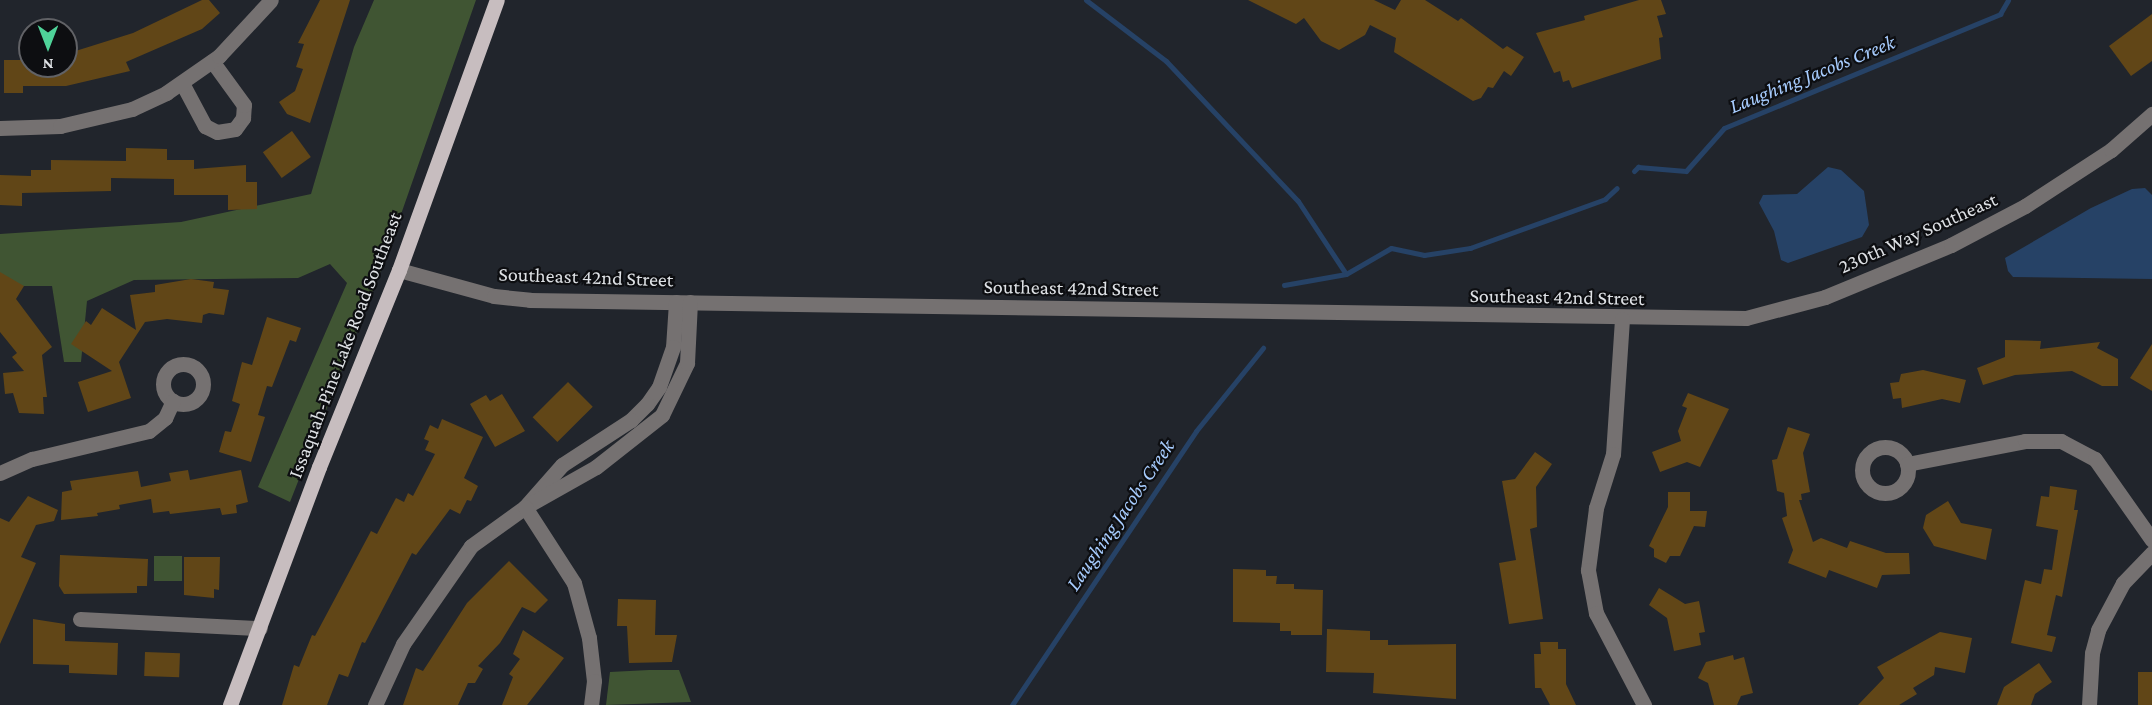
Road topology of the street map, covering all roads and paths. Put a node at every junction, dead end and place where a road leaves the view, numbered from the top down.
1 (271, 0) edge
2 (497, 0) edge
3 (212, 61) junction
4 (182, 83) junction
5 (2150, 119) edge
6 (0, 128) edge
7 (399, 270) junction
8 (683, 302) junction
9 (1746, 318) joint
10 (1622, 319) junction
11 (173, 401) dead end
12 (1907, 464) dead end
13 (2, 467) edge
14 (525, 507) junction
15 (2152, 540) edge
16 (2152, 554) edge
17 (80, 619) dead end
18 (260, 628) junction
19 (230, 705) edge
20 (375, 705) edge
21 (591, 705) edge
22 (1644, 705) edge
23 (2089, 705) edge

1 - 3 street
2 - 7 main road, Issaquah-Pine Lake Road Southeast
3 - 4 street
3 - 4 street
4 - 6 street
5 - 9 street, 230th Way Southeast
7 - 8 street, Southeast 42nd Street
7 - 18 main road, Issaquah-Pine Lake Road Southeast
8 - 10 street, Southeast 42nd Street
8 - 14 street
9 - 10 street, Southeast 42nd Street
10 - 22 street
11 - 13 street
12 - 15 street
14 - 20 street
14 - 21 street
16 - 23 street
17 - 18 street
18 - 19 main road, Issaquah-Pine Lake Road Southeast

